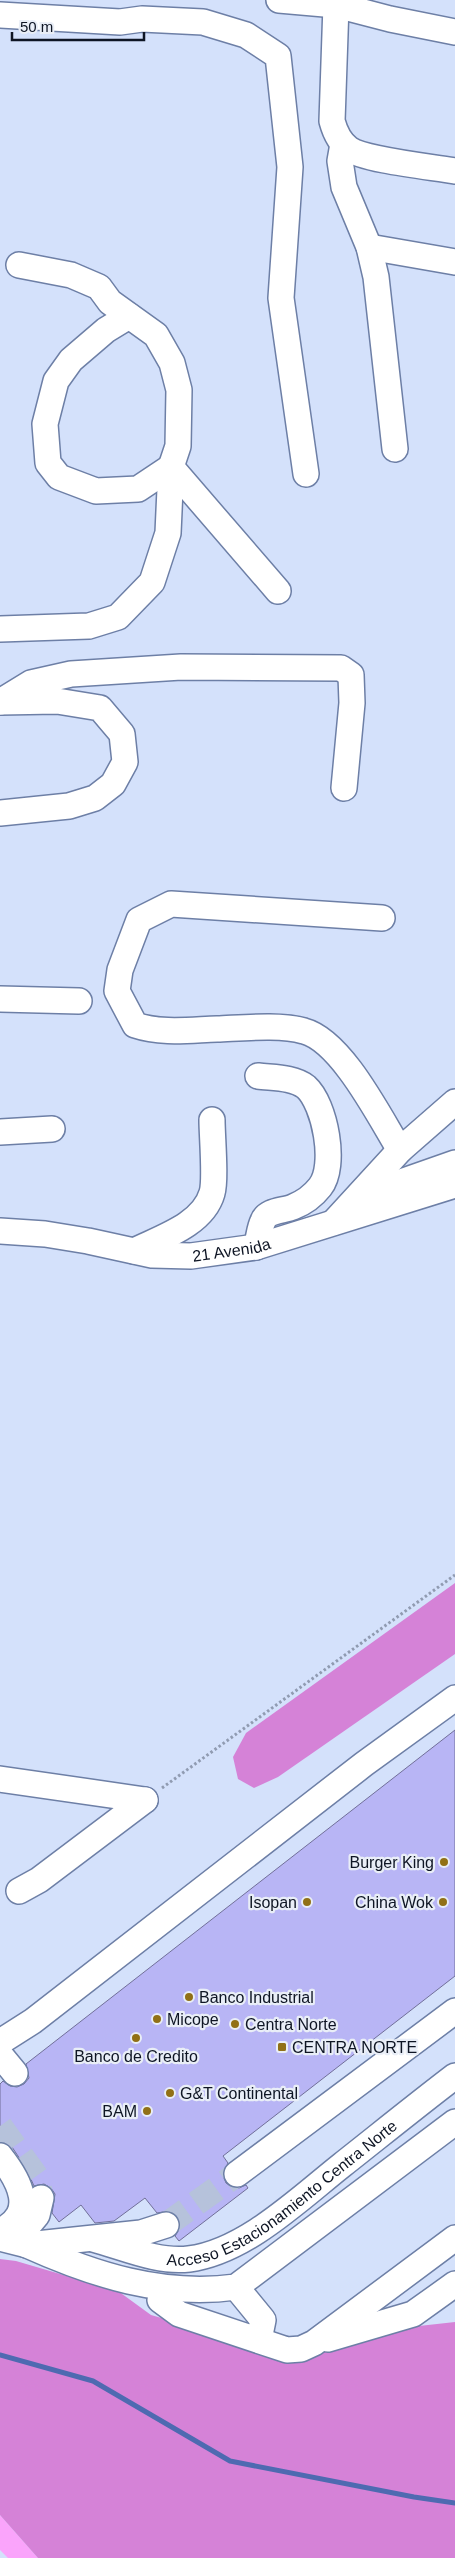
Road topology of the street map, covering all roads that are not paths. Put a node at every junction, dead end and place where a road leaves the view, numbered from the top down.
1 (278, 0) edge
2 (338, 2) edge
3 (0, 16) edge
4 (455, 32) edge
5 (343, 144) junction
6 (455, 171) edge
7 (368, 247) junction
8 (455, 262) edge
9 (19, 265) dead end
10 (129, 316) junction
11 (395, 449) dead end
12 (171, 467) junction
13 (306, 474) dead end
14 (278, 590) dead end
15 (0, 629) edge
16 (0, 702) edge
17 (344, 788) dead end
18 (0, 813) edge
19 (382, 918) dead end
20 (0, 1000) edge
21 (79, 1001) dead end
22 (258, 1076) dead end
23 (455, 1102) edge
24 (212, 1120) dead end
25 (52, 1129) dead end
26 (0, 1132) edge
27 (400, 1150) junction
28 (455, 1163) edge
29 (455, 1185) edge
30 (358, 1197) junction
31 (332, 1224) junction
32 (0, 1231) edge
33 (256, 1247) junction
34 (134, 1251) junction
35 (455, 1698) edge
36 (0, 1779) edge
37 (19, 1891) dead end
38 (455, 2011) edge
39 (33, 2022) junction
40 (0, 2024) edge
41 (0, 2042) edge
42 (455, 2076) edge
43 (455, 2122) edge
44 (0, 2156) edge
45 (237, 2174) tunnel mouth
46 (41, 2198) tunnel mouth
47 (166, 2225) tunnel mouth
48 (455, 2238) edge
49 (10, 2239) edge
50 (93, 2239) junction
51 (455, 2284) edge
52 (240, 2292) junction
53 (160, 2300) dead end
54 (220, 2328) junction
55 (259, 2340) junction
56 (314, 2343) junction

1 - 2 street
2 - 4 street
2 - 5 street
3 - 13 street
5 - 6 street
5 - 7 street
7 - 8 street
7 - 11 street
9 - 10 street
10 - 12 street
10 - 12 street
12 - 14 street
12 - 15 street
16 - 17 street
16 - 18 street
19 - 27 street
20 - 21 street
22 - 33 street
23 - 27 street
24 - 34 street
25 - 26 street
27 - 30 street
28 - 30 street
29 - 31 street, 21 Avenida
30 - 31 street
31 - 33 street, 21 Avenida
32 - 34 street, 21 Avenida
33 - 34 street, 21 Avenida
35 - 39 street
36 - 37 street
38 - 45 street
39 - 40 street
39 - 41 street
42 - 50 street, Acceso Estacionamiento Centra Norte
43 - 52 street
44 - 49 street
46 - 49 street
47 - 50 street
48 - 56 street
49 - 50 street
49 - 52 street
51 - 56 street
52 - 54 street
52 - 55 street
53 - 54 street
54 - 55 street
55 - 56 street

